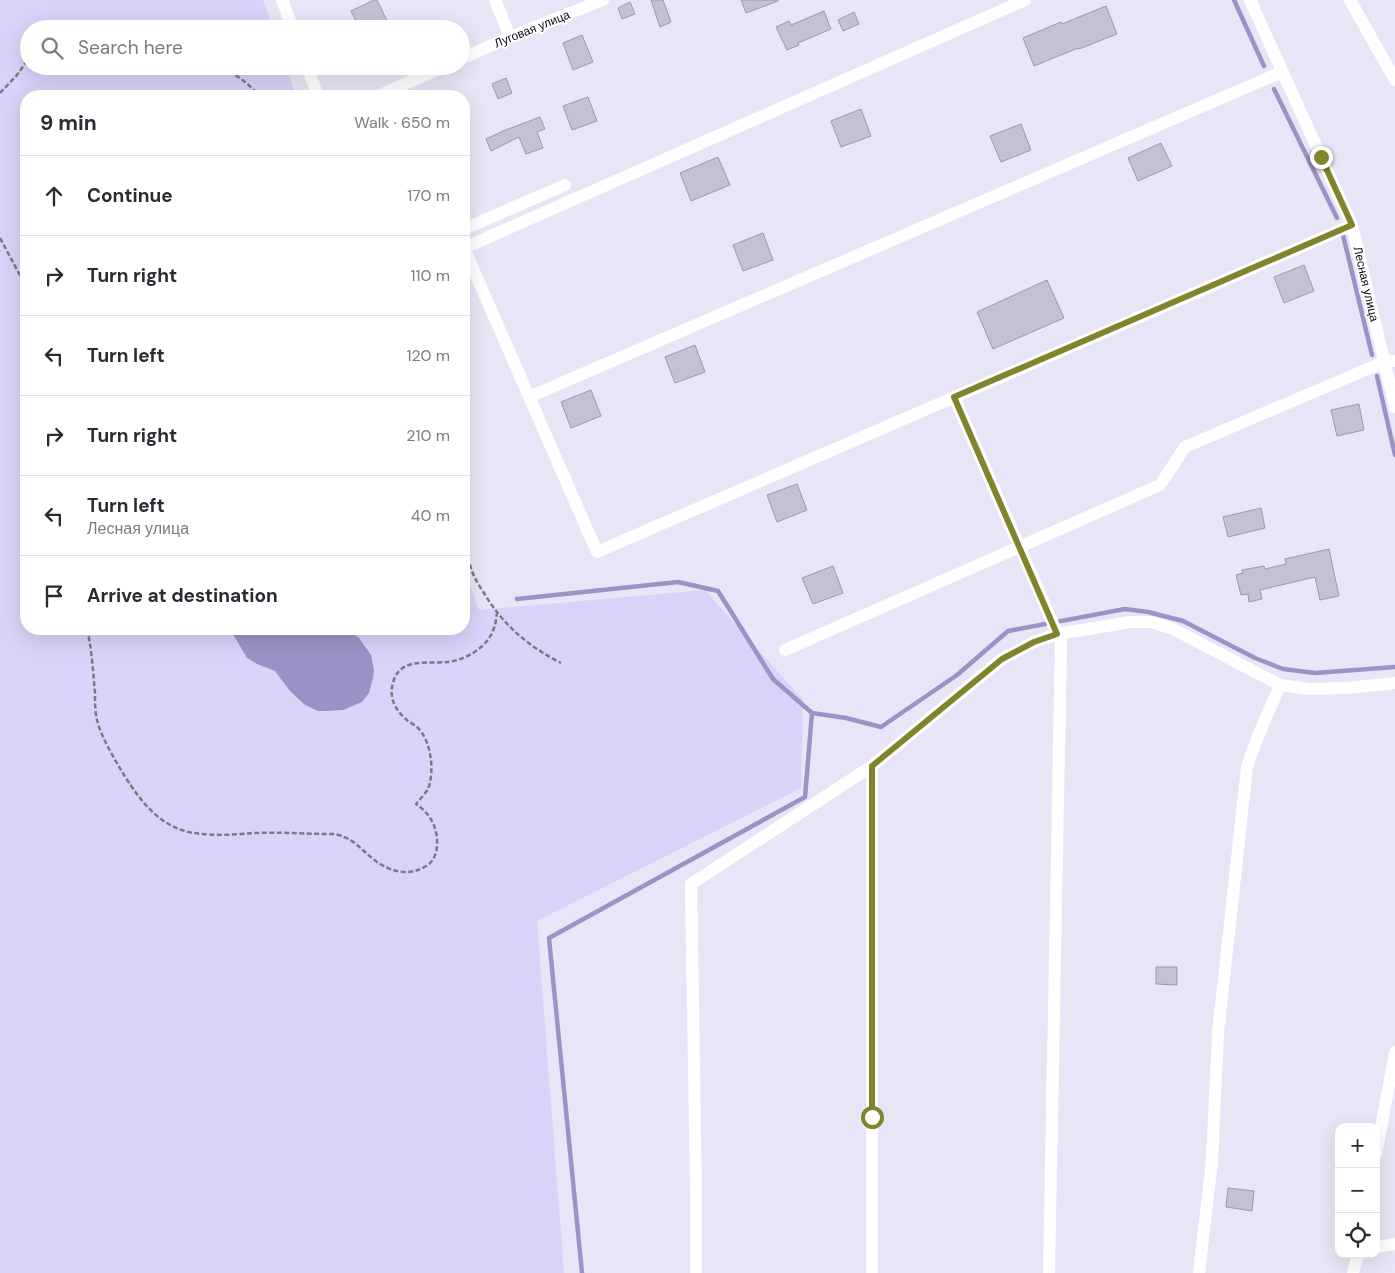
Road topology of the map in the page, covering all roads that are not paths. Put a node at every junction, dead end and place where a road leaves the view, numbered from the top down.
1 (282, 0) edge
2 (495, 0) edge
3 (603, 0) edge
4 (1025, 0) edge
5 (1250, 0) edge
6 (1350, 0) edge
7 (290, 20) edge
8 (510, 37) junction
9 (470, 55) edge
10 (1282, 72) junction
11 (310, 75) edge
12 (425, 75) edge
13 (1395, 80) edge
14 (316, 90) edge
15 (391, 90) edge
16 (565, 185) dead end
17 (1352, 225) junction
18 (470, 226) edge
19 (470, 245) edge
20 (470, 262) edge
21 (1390, 361) edge
22 (529, 397) junction
23 (954, 397) junction
24 (1395, 407) edge
25 (1020, 548) junction
26 (1057, 634) junction
27 (785, 650) dead end
28 (1395, 682) edge
29 (1280, 685) junction
30 (872, 766) junction
31 (1395, 1052) edge
32 (1391, 1093) edge
33 (1380, 1138) edge
34 (1395, 1244) edge
35 (1380, 1246) edge
36 (1357, 1258) edge
37 (696, 1273) edge
38 (872, 1273) edge
39 (1049, 1273) edge
40 (1199, 1273) edge
41 (1353, 1273) edge

1 - 7 street
2 - 8 street
3 - 8 street, Луговая улица
4 - 19 street
5 - 10 street, Лесная улица
6 - 13 street
8 - 9 street, Луговая улица
10 - 17 street, Лесная улица
10 - 22 street
11 - 14 street
12 - 15 street
16 - 18 street
17 - 21 street, Лесная улица
17 - 23 street
20 - 22 street
21 - 24 street, Лесная улица
21 - 25 street
22 - 23 street
23 - 25 street
25 - 26 street
25 - 27 street
26 - 29 street
26 - 30 street
26 - 39 street
28 - 29 street
29 - 40 street
30 - 37 street
30 - 38 street
31 - 32 street
32 - 33 street
34 - 35 street
36 - 41 street

